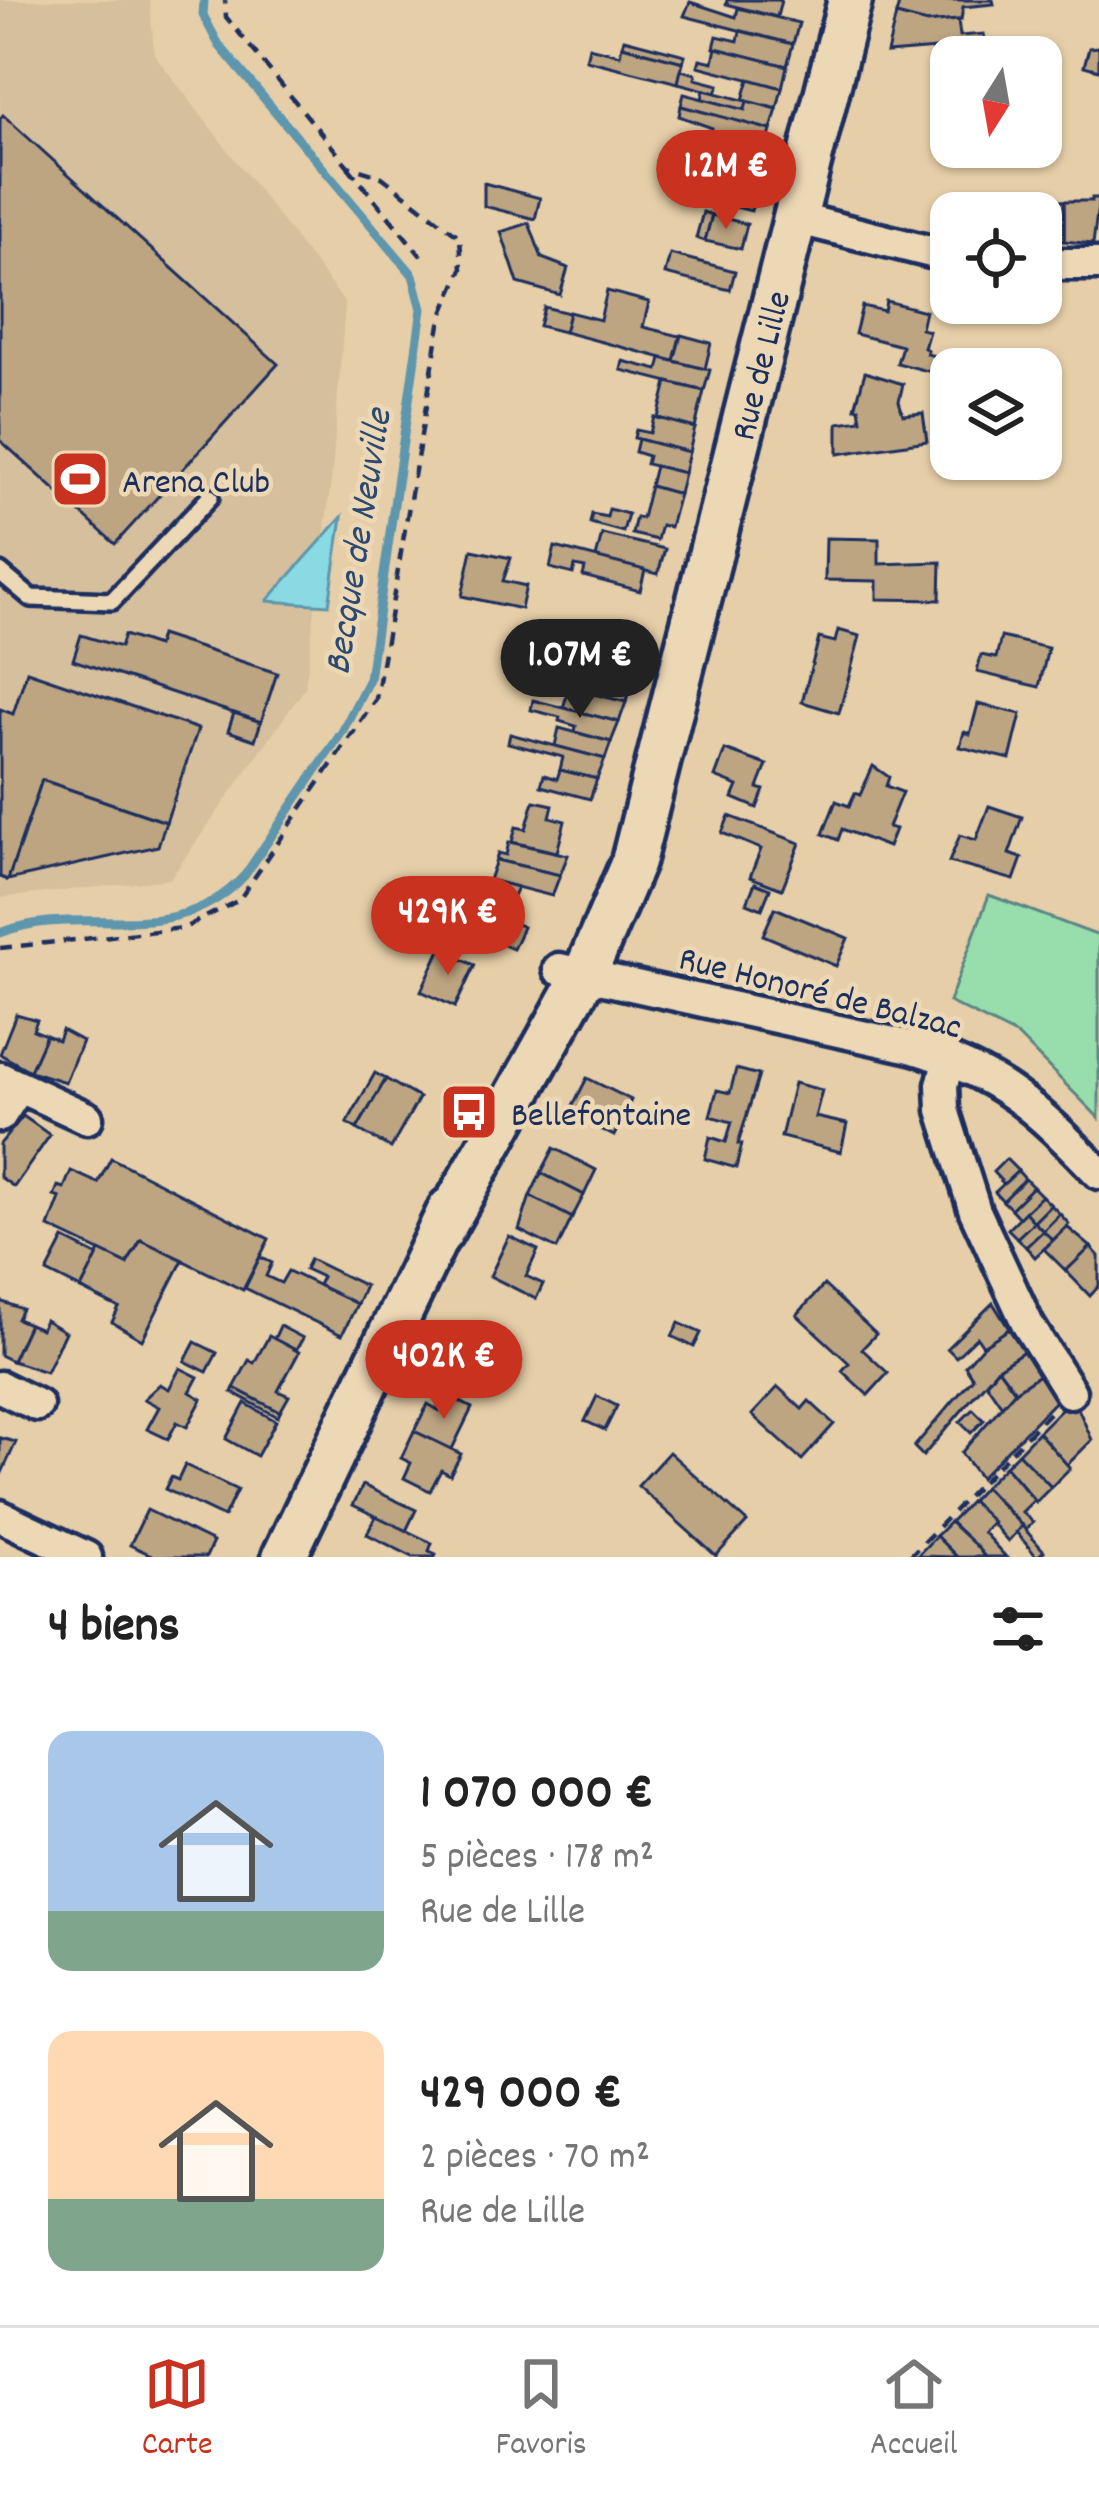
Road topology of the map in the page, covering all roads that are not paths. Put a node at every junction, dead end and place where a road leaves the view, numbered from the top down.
1 (850, 0) edge
2 (795, 218) junction
3 (930, 252) edge
4 (1062, 264) edge
5 (1099, 264) edge
6 (210, 497) dead end
7 (0, 572) edge
8 (572, 971) junction
9 (949, 1059) junction
10 (10, 1083) edge
11 (0, 1116) edge
12 (87, 1118) dead end
13 (1099, 1173) edge
14 (0, 1387) edge
15 (1070, 1392) road end
16 (37, 1405) dead end
17 (0, 1516) edge
18 (86, 1557) edge
19 (284, 1557) edge

1 - 2 main road, Rue de Lille
2 - 3 street
2 - 8 main road, Rue de Lille
4 - 5 street
6 - 7 lane
8 - 9 street, Rue Honoré de Balzac
8 - 19 main road, Rue de Lille
9 - 13 street, Rue Honoré de Balzac
9 - 15 street
10 - 11 street
10 - 12 street
14 - 16 street
17 - 18 street

